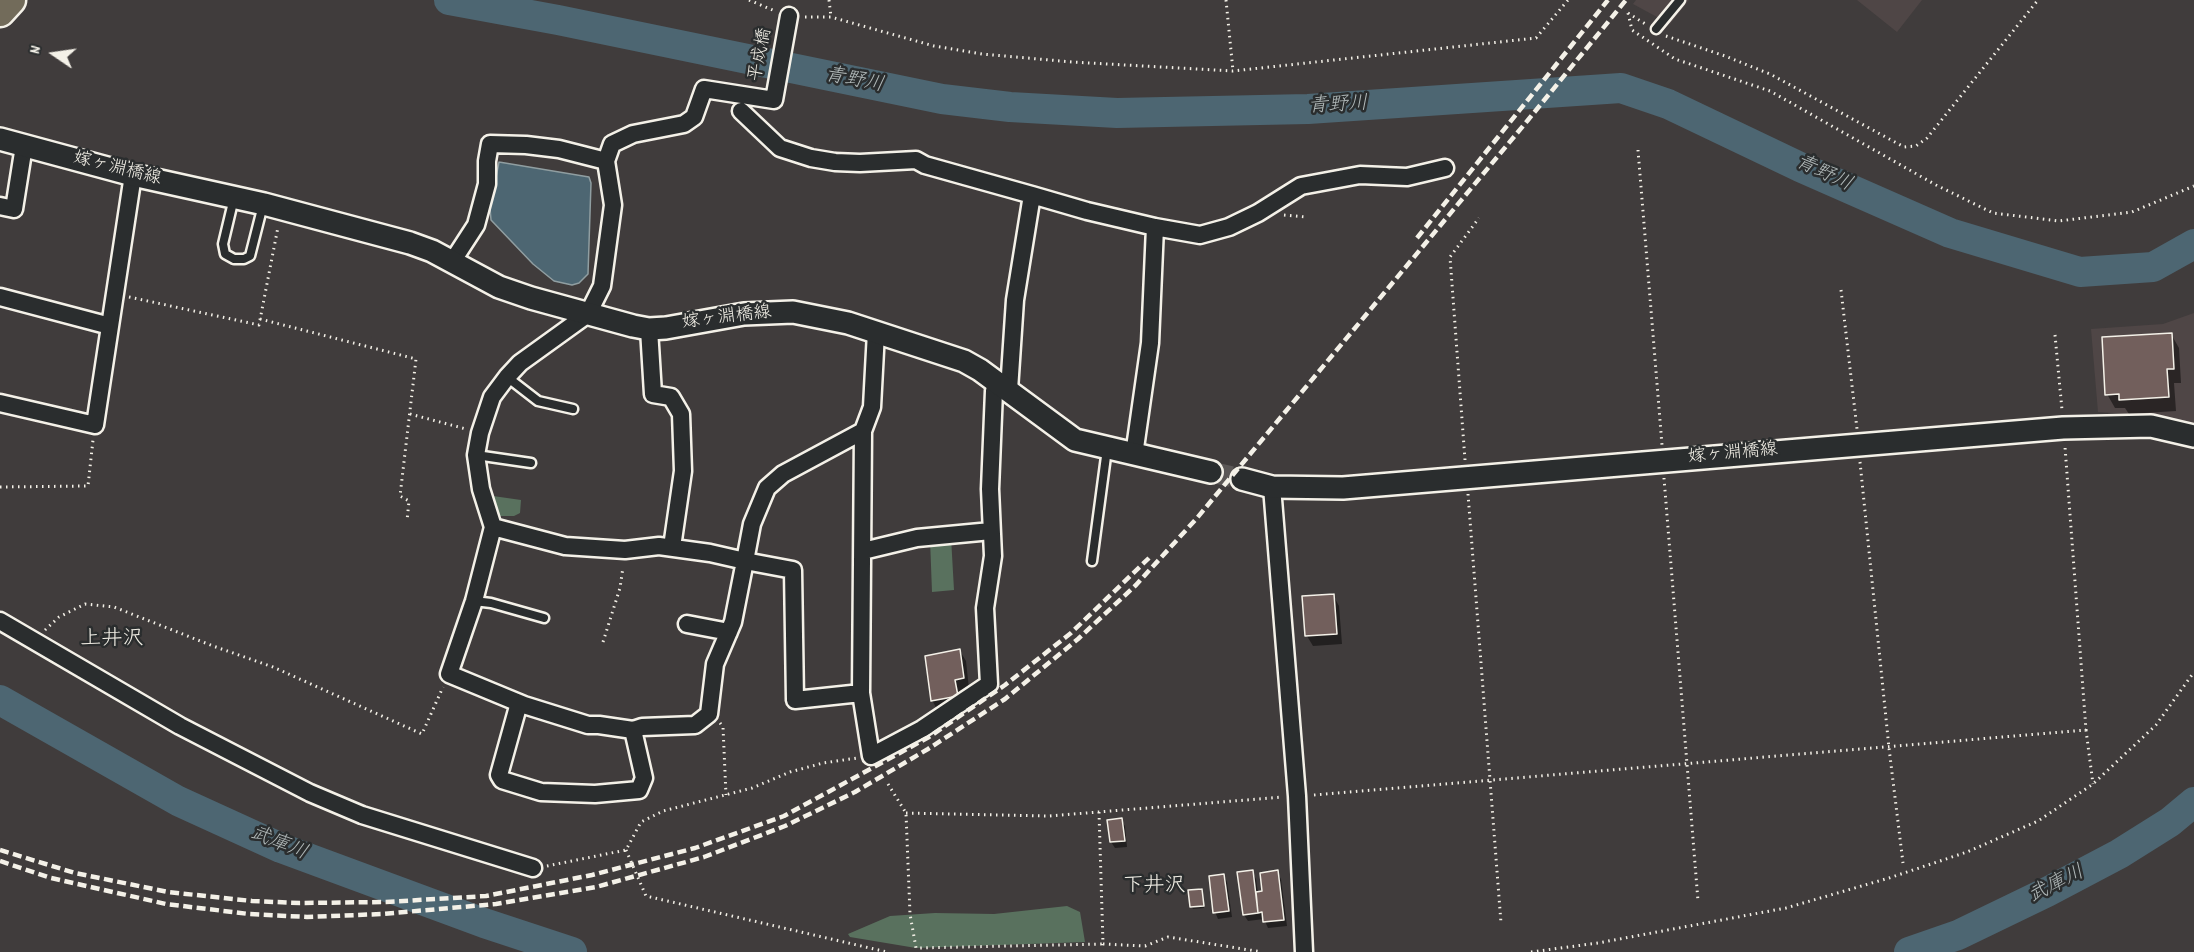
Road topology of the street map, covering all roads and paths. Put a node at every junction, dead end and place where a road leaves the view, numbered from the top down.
1 (11, 0) edge
2 (749, 0) edge
3 (829, 0) edge
4 (1226, 0) edge
5 (1568, 0) edge
6 (1680, 0) edge
7 (2038, 0) edge
8 (0, 12) edge
9 (789, 16) junction
10 (831, 17) junction
11 (1656, 30) junction
12 (1233, 72) junction
13 (741, 111) dead end
14 (0, 139) edge
15 (24, 146) junction
16 (1638, 150) dead end
17 (606, 161) junction
18 (1445, 168) dead end
19 (133, 175) junction
20 (2194, 186) edge
21 (1032, 195) junction
22 (234, 198) junction
23 (0, 206) edge
24 (272, 207) junction
25 (1479, 218) dead end
26 (1155, 227) junction
27 (452, 262) junction
28 (1841, 290) dead end
29 (115, 294) junction
30 (0, 297) edge
31 (588, 314) junction
32 (260, 319) junction
33 (110, 326) junction
34 (649, 329) junction
35 (876, 332) junction
36 (2055, 334) dead end
37 (507, 377) junction
38 (1003, 385) junction
39 (0, 403) edge
40 (573, 409) dead end
41 (410, 414) junction
42 (95, 425) junction
43 (2063, 428) junction
44 (864, 431) junction
45 (480, 433) junction
46 (2194, 436) edge
47 (1859, 444) junction
48 (1107, 449) junction
49 (476, 455) junction
50 (1134, 456) junction
51 (1663, 461) junction
52 (531, 464) dead end
53 (1211, 472) tunnel mouth
54 (1467, 477) junction
55 (1242, 479) tunnel mouth
56 (1272, 487) junction
57 (0, 488) edge
58 (408, 521) dead end
59 (493, 527) junction
60 (991, 531) junction
61 (672, 548) junction
62 (625, 550) junction
63 (863, 551) junction
64 (745, 561) junction
65 (1092, 561) dead end
66 (474, 601) junction
67 (544, 618) dead end
68 (0, 621) edge
69 (687, 624) dead end
70 (729, 632) junction
71 (33, 641) junction
72 (603, 642) dead end
73 (2194, 672) edge
74 (449, 674) junction
75 (861, 693) junction
76 (519, 703) junction
77 (710, 714) junction
78 (633, 730) junction
79 (2086, 730) junction
80 (1889, 748) junction
81 (871, 756) junction
82 (1686, 765) junction
83 (1490, 780) junction
84 (888, 784) dead end
85 (2093, 784) junction
86 (726, 795) junction
87 (1297, 796) junction
88 (1099, 812) junction
89 (906, 813) junction
90 (626, 850) junction
91 (1903, 863) dead end
92 (533, 868) joint
93 (1698, 901) dead end
94 (1502, 923) dead end
95 (1103, 944) junction
96 (886, 952) edge
97 (1262, 952) edge
98 (1304, 952) edge
99 (1531, 952) edge

1 - 8 highway
2 - 9 path
3 - 10 path
4 - 12 path
5 - 12 path
6 - 11 lane
7 - 11 path
9 - 10 path
9 - 17 street, 平成橋
10 - 12 path
11 - 20 path
13 - 21 street
14 - 15 street, 嫁ヶ淵橋線
15 - 19 street, 嫁ヶ淵橋線
15 - 23 street
16 - 51 path
17 - 27 street
17 - 31 street
18 - 26 street
19 - 22 street, 嫁ヶ淵橋線
19 - 29 street
21 - 26 street
21 - 38 street
22 - 24 street, 嫁ヶ淵橋線
22 - 24 lane
24 - 27 street, 嫁ヶ淵橋線
24 - 32 path
25 - 54 path
26 - 50 street
27 - 31 street, 嫁ヶ淵橋線
28 - 47 path
29 - 32 path
29 - 33 street
30 - 33 street
31 - 34 street, 嫁ヶ淵橋線
31 - 37 street
32 - 41 path
33 - 42 street
34 - 35 street, 嫁ヶ淵橋線
34 - 61 street
35 - 38 street, 嫁ヶ淵橋線
35 - 44 street
36 - 43 path
37 - 40 lane
37 - 45 street
38 - 48 street, 嫁ヶ淵橋線
38 - 60 street
39 - 42 street
41 - 45 path
41 - 58 path
42 - 57 path
43 - 46 street, 嫁ヶ淵橋線
43 - 47 street, 嫁ヶ淵橋線
43 - 79 path
44 - 63 street
44 - 64 street
45 - 49 street
47 - 51 street, 嫁ヶ淵橋線
47 - 80 path
48 - 50 street, 嫁ヶ淵橋線
48 - 65 lane
49 - 52 lane
49 - 59 street
50 - 53 street, 嫁ヶ淵橋線
51 - 54 street, 嫁ヶ淵橋線
51 - 82 path
54 - 56 street, 嫁ヶ淵橋線
54 - 83 path
55 - 56 street, 嫁ヶ淵橋線
56 - 87 street
59 - 62 street
59 - 66 street
60 - 63 street
60 - 81 street
61 - 62 street
61 - 64 street
62 - 72 path
63 - 75 street
64 - 70 street
64 - 75 street
66 - 67 lane
66 - 74 street
68 - 71 street
69 - 70 street
70 - 77 street
71 - 74 path
71 - 92 street
73 - 85 path
74 - 76 street
75 - 81 street
76 - 78 street
76 - 78 street
77 - 78 street
77 - 86 path
79 - 80 path
79 - 85 path
80 - 82 path
80 - 91 path
81 - 86 path
82 - 83 path
82 - 93 path
83 - 87 path
83 - 94 path
84 - 89 path
85 - 99 path
86 - 90 path
87 - 88 path
87 - 98 street
88 - 89 path
88 - 95 path
89 - 95 path
90 - 92 path
90 - 96 path
95 - 97 path

